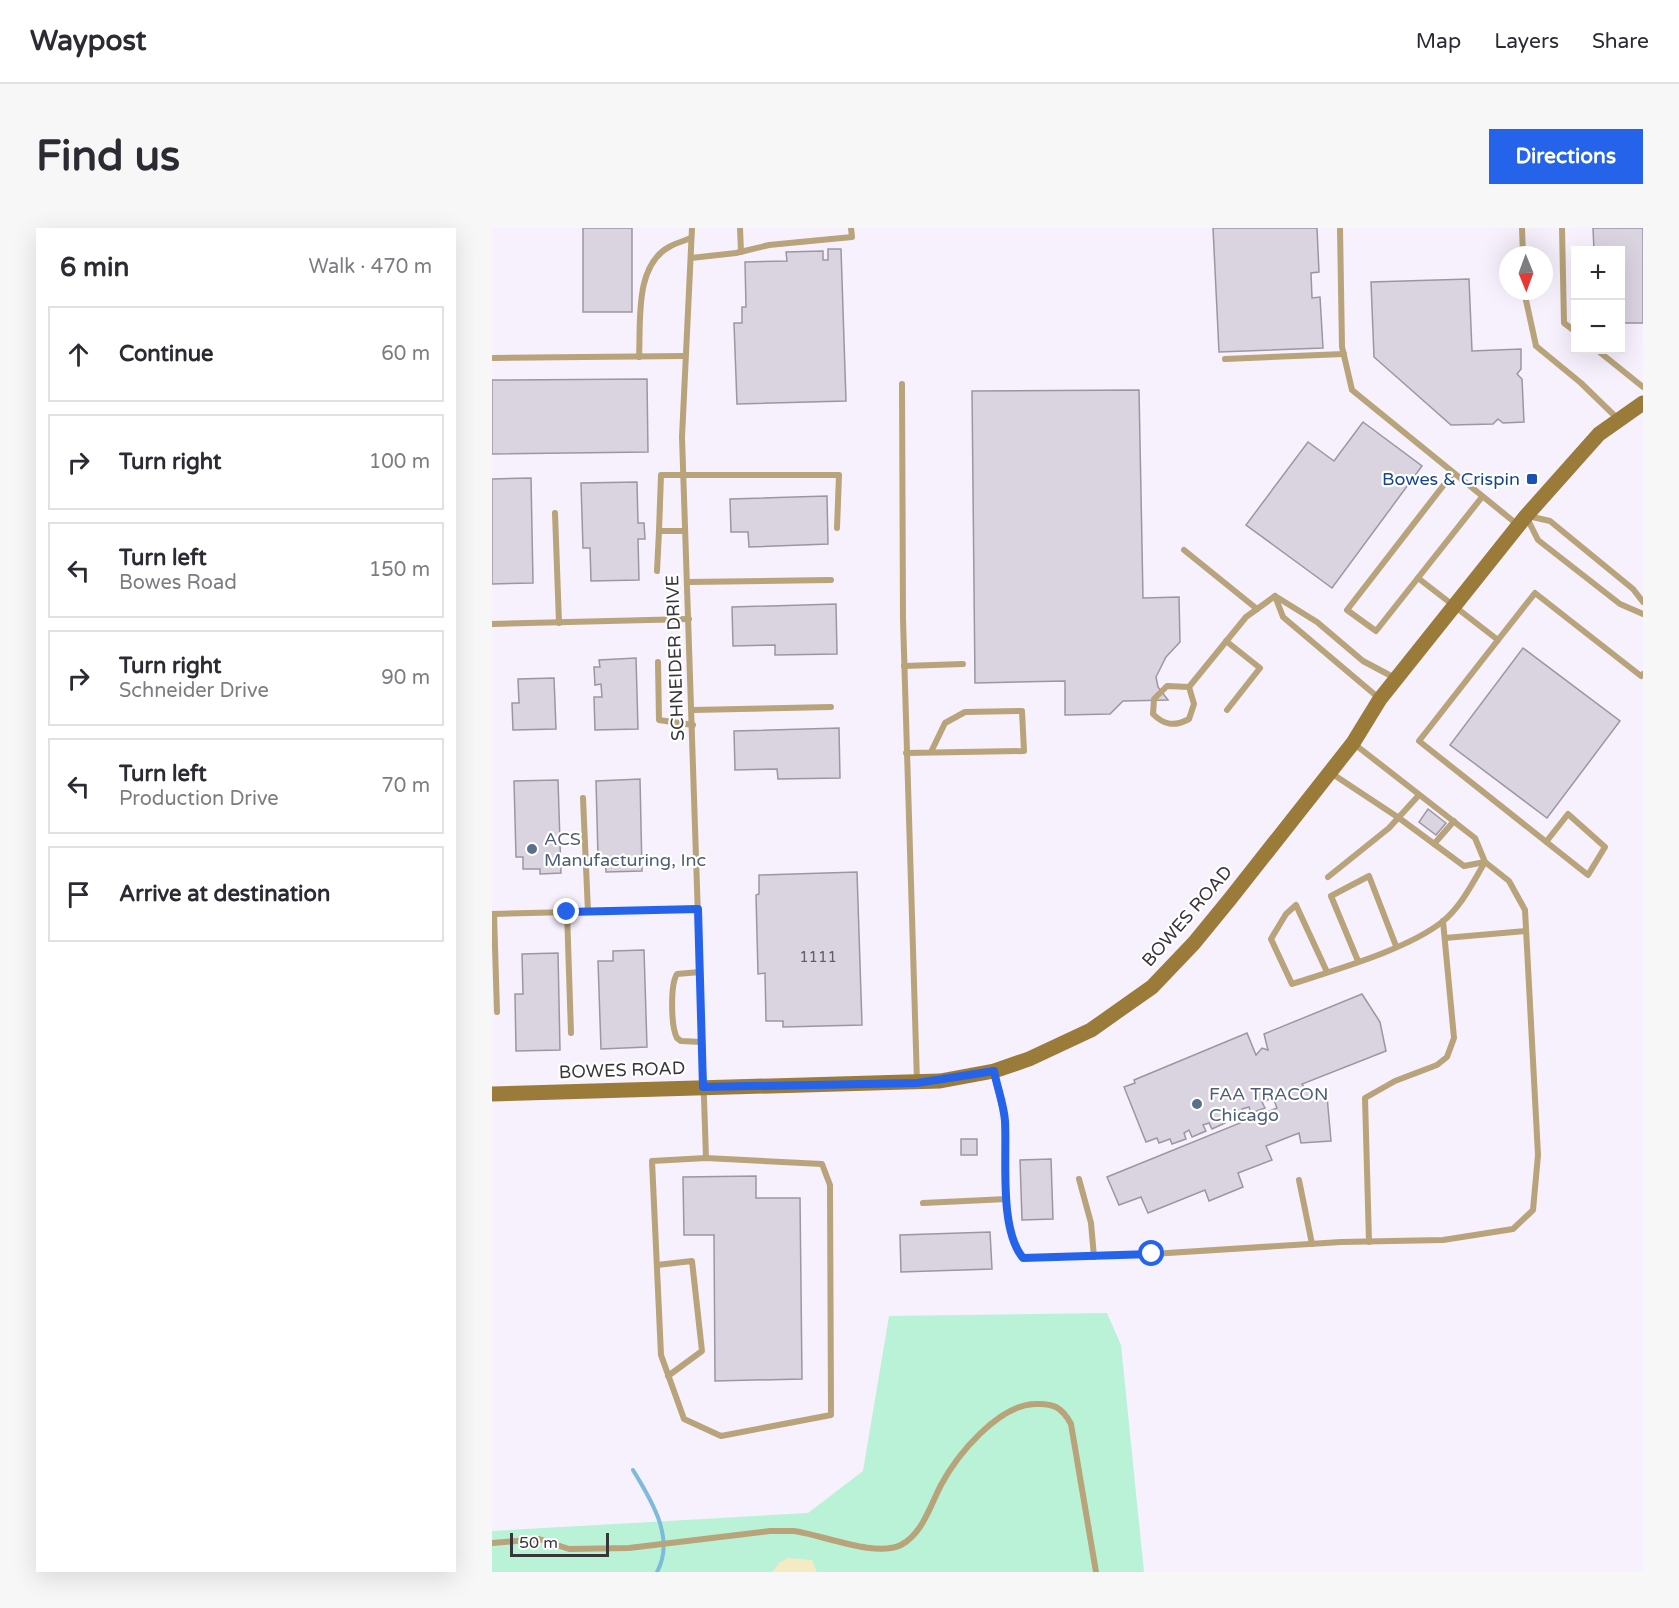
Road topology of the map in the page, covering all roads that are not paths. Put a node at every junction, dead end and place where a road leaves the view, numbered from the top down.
1 (692, 228) edge
2 (740, 228) edge
3 (851, 228) edge
4 (1340, 228) edge
5 (1522, 228) edge
6 (1562, 228) edge
7 (691, 238) junction
8 (1522, 246) edge
9 (741, 252) junction
10 (691, 258) junction
11 (1526, 300) edge
12 (1571, 329) edge
13 (1344, 354) junction
14 (1602, 354) edge
15 (685, 356) junction
16 (639, 357) junction
17 (492, 358) edge
18 (1225, 358) dead end
19 (902, 384) dead end
20 (1643, 387) edge
21 (1643, 404) edge
22 (1619, 420) junction
23 (1453, 473) junction
24 (683, 475) junction
25 (1482, 497) junction
26 (555, 513) dead end
27 (1522, 521) junction
28 (837, 528) dead end
29 (659, 531) junction
30 (685, 531) junction
31 (1184, 550) dead end
32 (657, 571) dead end
33 (1418, 578) junction
34 (831, 580) dead end
35 (688, 582) junction
36 (1275, 596) junction
37 (1643, 602) edge
38 (1455, 605) junction
39 (1257, 609) junction
40 (1643, 614) edge
41 (689, 619) junction
42 (559, 622) junction
43 (492, 624) edge
44 (1498, 640) junction
45 (1226, 641) junction
46 (658, 662) dead end
47 (963, 664) dead end
48 (904, 666) junction
49 (1643, 674) edge
50 (1396, 679) junction
51 (1190, 687) junction
52 (1380, 699) junction
53 (831, 707) dead end
54 (692, 710) junction
55 (1227, 710) dead end
56 (693, 725) junction
57 (1353, 743) junction
58 (931, 752) junction
59 (906, 753) junction
60 (1329, 771) junction
61 (1419, 795) junction
62 (583, 798) dead end
63 (1400, 818) junction
64 (1454, 821) junction
65 (1546, 842) junction
66 (1434, 844) junction
67 (1485, 862) junction
68 (1328, 877) dead end
69 (698, 909) junction
70 (567, 912) junction
71 (588, 912) junction
72 (493, 914) edge
73 (1443, 921) junction
74 (1526, 932) junction
75 (1444, 938) junction
76 (1396, 946) junction
77 (1358, 961) junction
78 (700, 972) junction
79 (1328, 972) junction
80 (497, 1012) dead end
81 (571, 1033) dead end
82 (702, 1042) junction
83 (994, 1071) junction
84 (917, 1083) junction
85 (703, 1087) junction
86 (492, 1094) edge
87 (706, 1158) junction
88 (1079, 1179) dead end
89 (1299, 1180) dead end
90 (1007, 1199) junction
91 (923, 1203) dead end
92 (1370, 1242) junction
93 (1312, 1244) junction
94 (1094, 1257) junction
95 (657, 1265) junction
96 (668, 1376) junction
97 (492, 1543) edge
98 (1096, 1572) edge

1 - 7 lane, SCHNEIDER DRIVE
2 - 9 lane
3 - 9 lane
4 - 13 lane
5 - 8 lane
6 - 12 lane
7 - 10 lane, SCHNEIDER DRIVE
7 - 16 lane
9 - 10 lane
10 - 15 lane, SCHNEIDER DRIVE
11 - 22 lane
13 - 18 lane
13 - 23 lane
14 - 20 lane
15 - 16 lane
15 - 24 lane, SCHNEIDER DRIVE
16 - 17 lane
19 - 48 lane
21 - 22 main road, BOWES ROAD
22 - 27 main road, BOWES ROAD
23 - 25 lane
23 - 33 lane
24 - 28 lane
24 - 29 lane
24 - 30 lane, SCHNEIDER DRIVE
25 - 27 lane
25 - 33 lane
26 - 42 lane
27 - 37 lane
27 - 38 main road, BOWES ROAD
27 - 40 lane
29 - 30 lane
29 - 32 lane
30 - 35 lane, SCHNEIDER DRIVE
31 - 39 lane
33 - 38 lane
34 - 35 lane
35 - 41 lane, SCHNEIDER DRIVE
36 - 39 lane
36 - 50 lane
36 - 52 lane
38 - 44 lane
38 - 50 main road, BOWES ROAD
39 - 45 lane
41 - 42 lane
41 - 54 lane, SCHNEIDER DRIVE
42 - 43 lane
44 - 49 lane
44 - 65 lane
45 - 51 lane
45 - 55 lane
46 - 56 lane
47 - 48 lane
48 - 59 lane
50 - 52 main road, BOWES ROAD
51 - 51 lane
52 - 57 main road, BOWES ROAD
53 - 54 lane
54 - 56 lane, SCHNEIDER DRIVE
56 - 69 lane, SCHNEIDER DRIVE
57 - 60 main road, BOWES ROAD
57 - 61 lane
58 - 58 lane
58 - 59 lane
59 - 84 lane
60 - 63 lane
60 - 83 main road, BOWES ROAD
61 - 63 lane
61 - 64 lane
62 - 71 lane
63 - 66 lane
63 - 68 lane
64 - 66 lane
64 - 67 lane
65 - 65 lane
66 - 67 lane
67 - 73 lane
67 - 74 lane
69 - 71 lane
69 - 78 lane, SCHNEIDER DRIVE
70 - 71 lane
70 - 72 lane
70 - 81 lane
72 - 80 lane
73 - 75 lane
73 - 76 lane
74 - 75 lane
74 - 92 lane
75 - 92 lane
76 - 77 lane
76 - 77 lane
77 - 79 lane
78 - 82 lane, SCHNEIDER DRIVE
78 - 82 lane
79 - 79 lane
82 - 85 lane, SCHNEIDER DRIVE
83 - 84 main road, BOWES ROAD
83 - 90 lane
84 - 85 main road, BOWES ROAD
85 - 86 main road, BOWES ROAD
85 - 87 lane, SCHNEIDER DRIVE
87 - 95 lane
87 - 96 lane
88 - 94 lane
89 - 93 lane
90 - 91 lane
90 - 94 lane
92 - 93 lane
93 - 94 lane
95 - 96 lane
95 - 96 lane
97 - 98 lane

